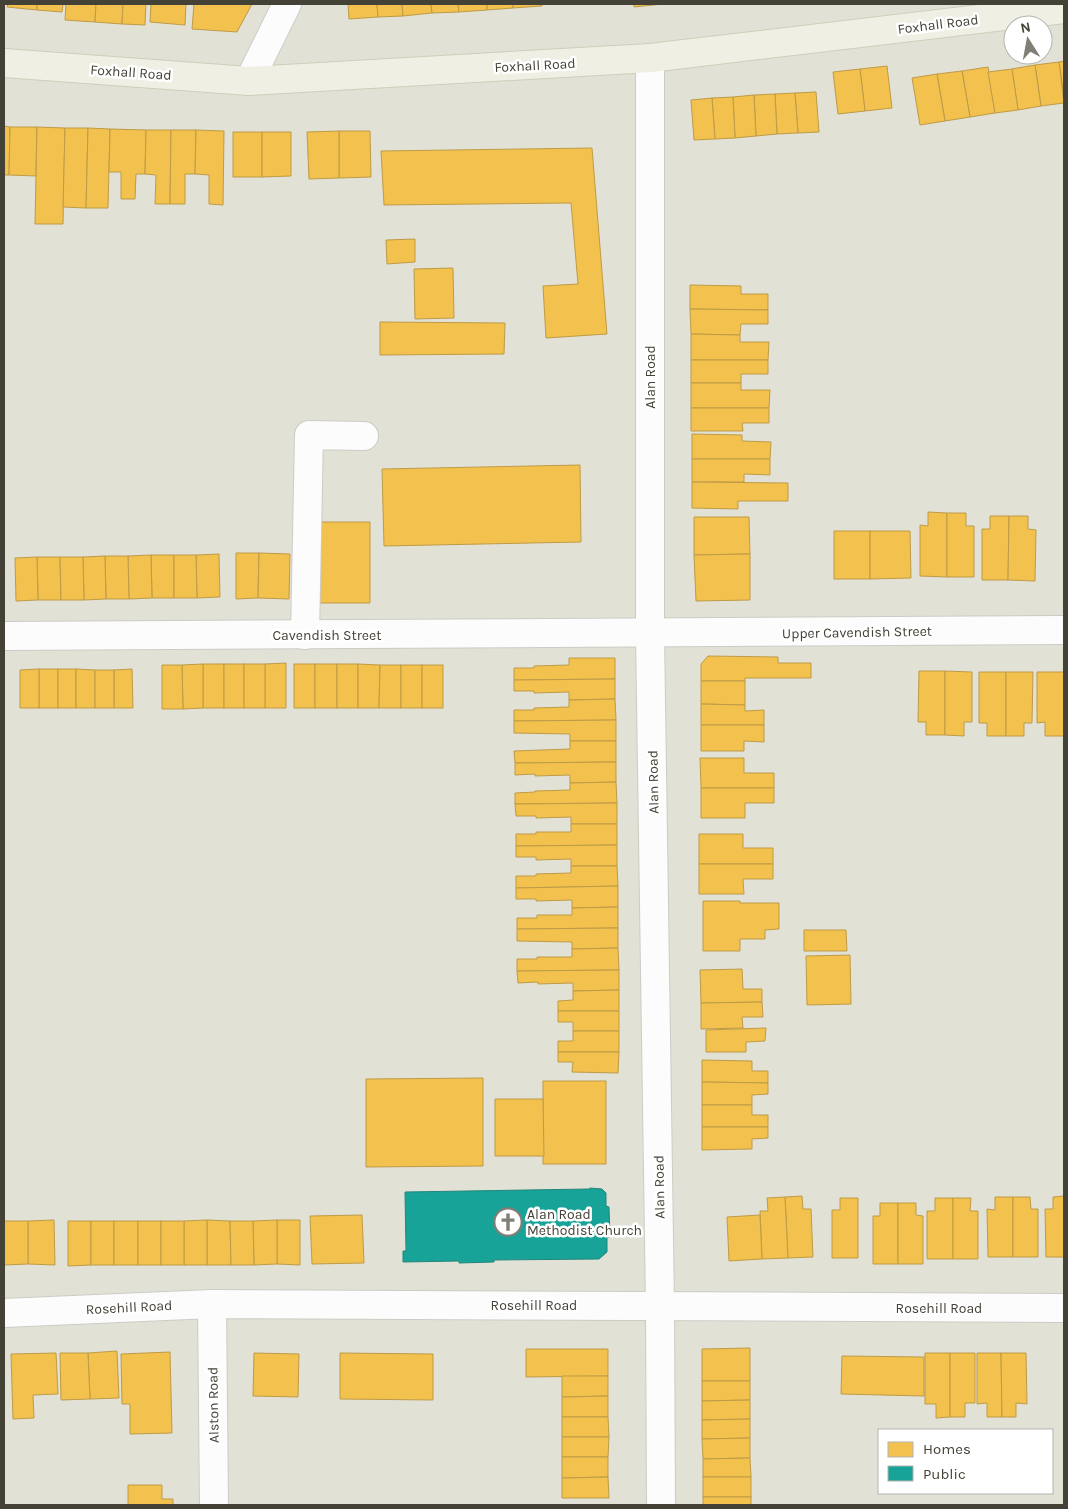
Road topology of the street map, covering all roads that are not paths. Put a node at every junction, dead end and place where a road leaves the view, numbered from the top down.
1 (287, 4) edge
2 (1064, 9) edge
3 (965, 12) edge
4 (650, 58) junction
5 (4, 63) edge
6 (249, 81) junction
7 (364, 436) dead end
8 (1064, 630) edge
9 (650, 634) junction
10 (305, 635) junction
11 (4, 636) edge
12 (212, 1304) junction
13 (660, 1306) junction
14 (1064, 1308) edge
15 (4, 1313) edge
16 (214, 1505) edge
17 (661, 1505) edge

1 - 6 street
2 - 3 main road, Foxhall Road
3 - 4 main road, Foxhall Road
4 - 6 main road, Foxhall Road
4 - 9 street, Alan Road
5 - 6 main road, Foxhall Road
7 - 10 street
8 - 9 street, Upper Cavendish Street
9 - 10 street, Cavendish Street
9 - 13 street, Alan Road
10 - 11 street, Cavendish Street
12 - 13 street, Rosehill Road
12 - 15 street, Rosehill Road
12 - 16 street, Alston Road
13 - 14 street, Rosehill Road
13 - 17 street, Alan Road

